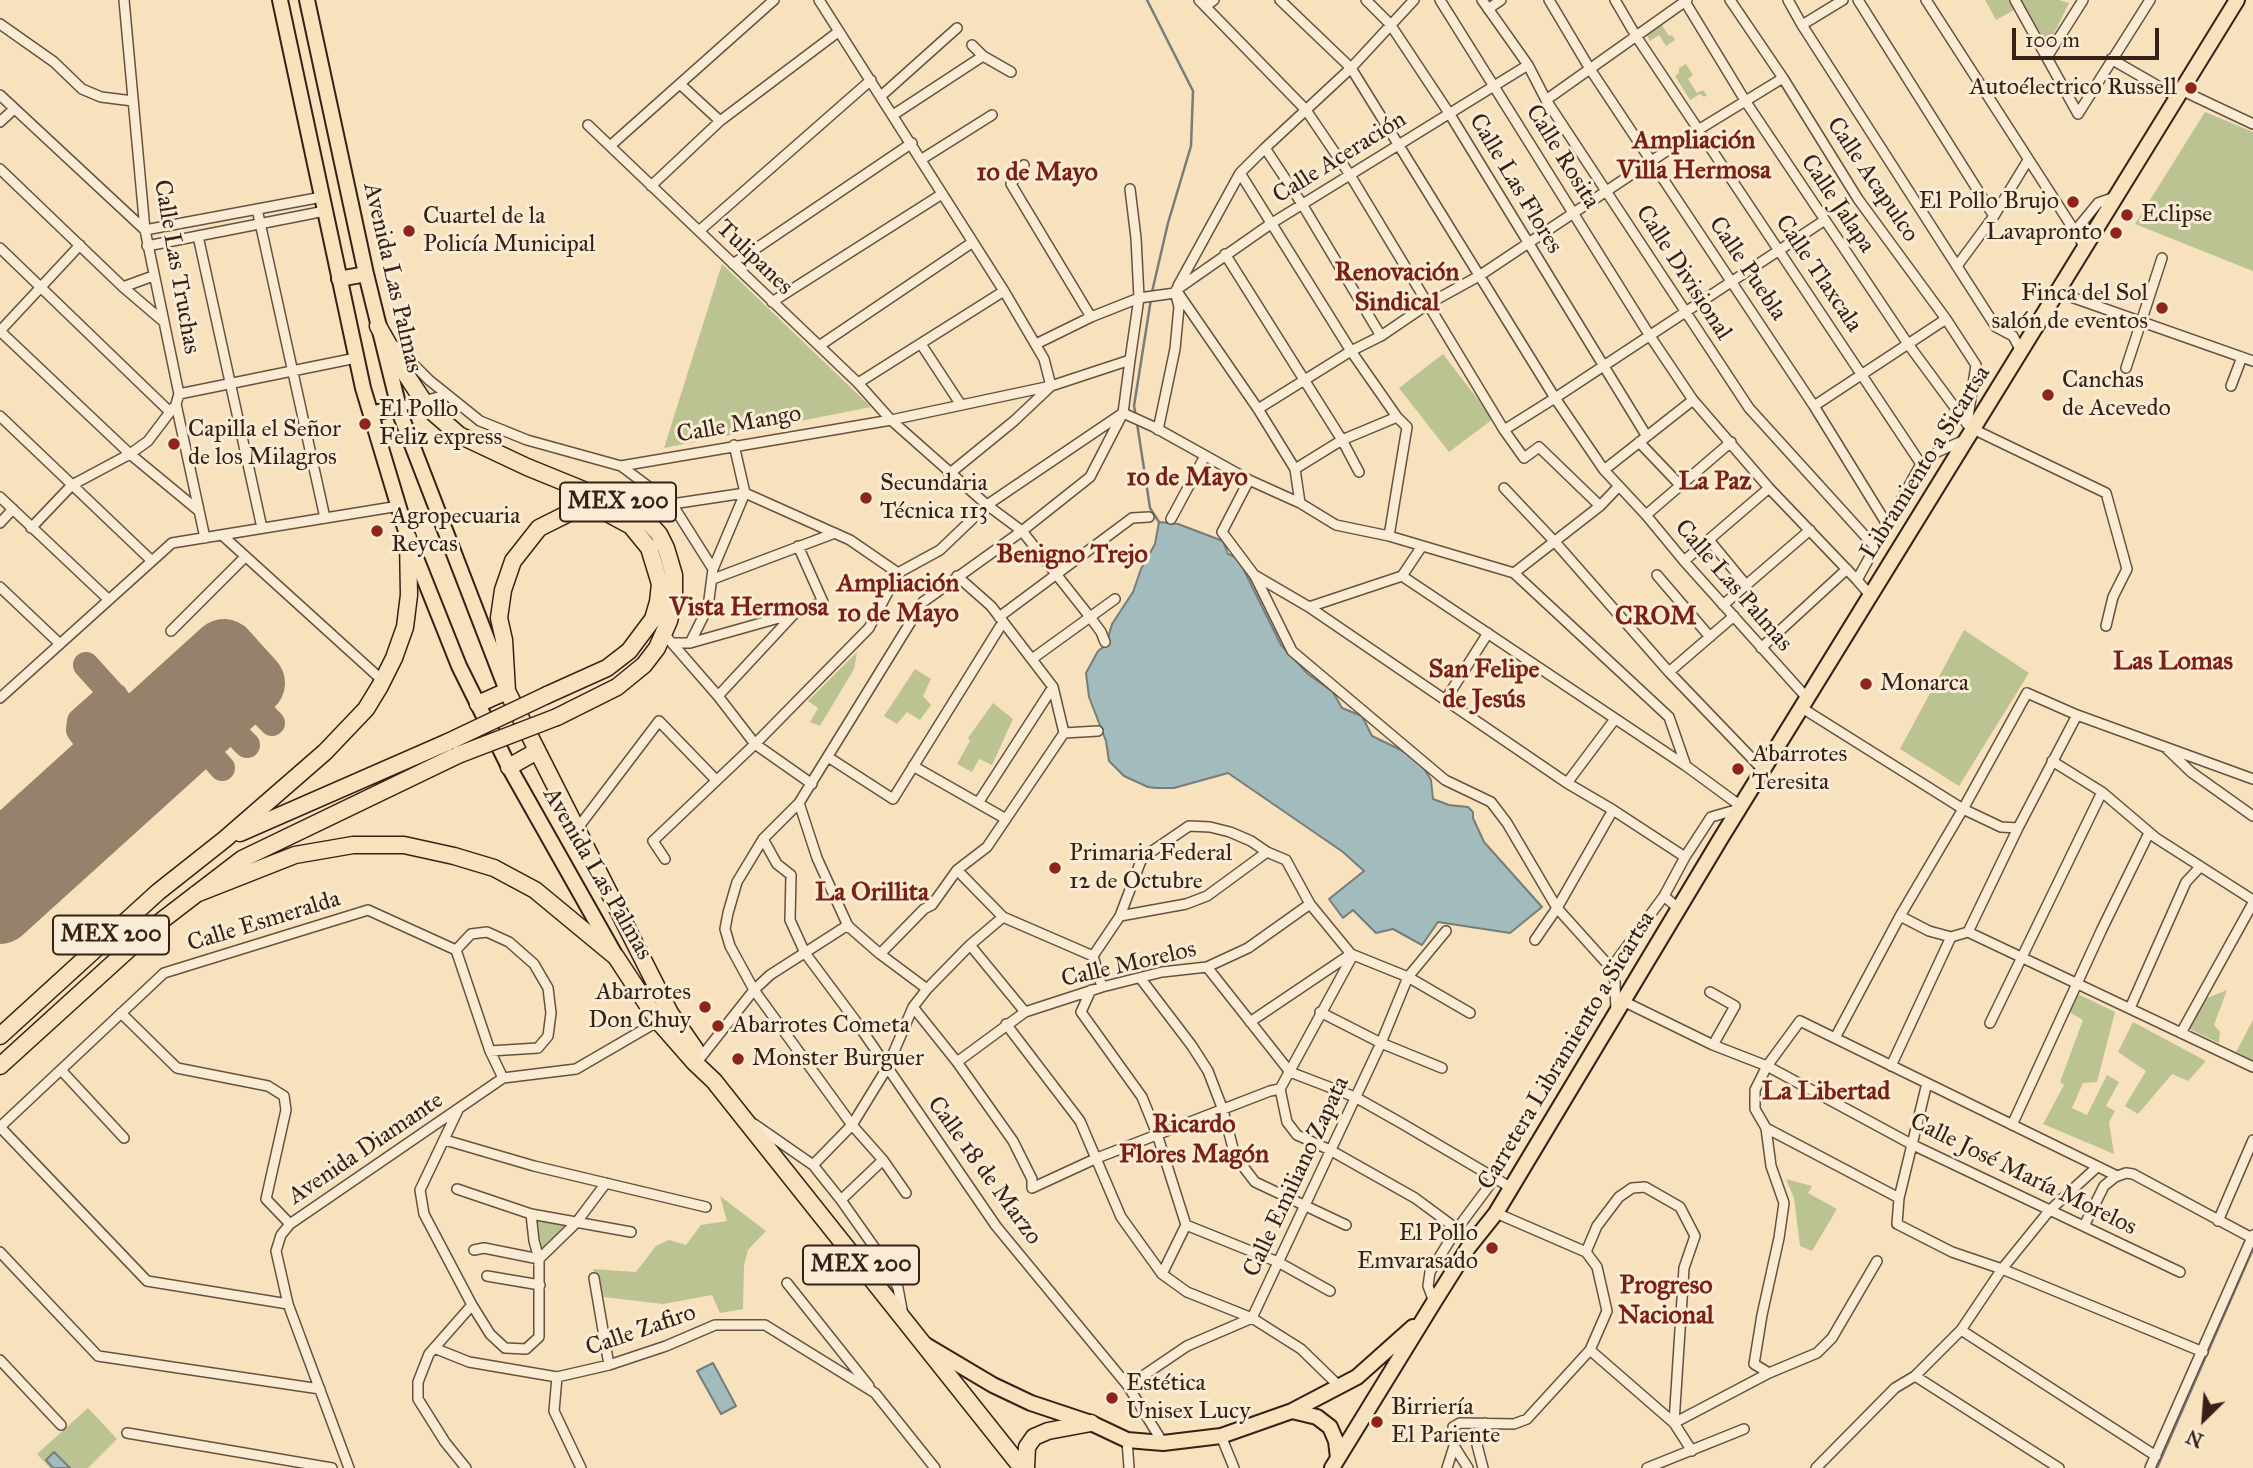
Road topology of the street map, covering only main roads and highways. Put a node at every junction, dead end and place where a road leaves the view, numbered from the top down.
1 (280, 0) edge
2 (307, 0) edge
3 (2237, 0) edge
4 (366, 274) junction
5 (339, 279) junction
6 (382, 332) junction
7 (398, 408) junction
8 (371, 414) junction
9 (408, 538) junction
10 (507, 691) junction
11 (478, 704) junction
12 (537, 751) junction
13 (509, 767) junction
14 (1741, 808) joint
15 (225, 839) junction
16 (196, 894) junction
17 (616, 957) junction
18 (664, 1017) junction
19 (0, 1035) edge
20 (0, 1066) edge
21 (1430, 1308) junction
22 (923, 1343) junction
23 (1293, 1411) junction
24 (1091, 1423) junction
25 (1335, 1463) edge
26 (1024, 1468) edge

1 - 5 main road, Avenida Las Palmas
2 - 4 main road, Avenida Las Palmas
3 - 14 main road, Libramiento a Sicartsa
4 - 5 main road
4 - 6 main road, Avenida Las Palmas
5 - 8 main road, Avenida Las Palmas
6 - 7 main road, Avenida Las Palmas
6 - 16 highway, MEX 200, bridge
7 - 8 main road
7 - 10 main road, Avenida Las Palmas
8 - 9 main road, Avenida Las Palmas
9 - 11 main road, Avenida Las Palmas
9 - 15 highway, MEX 200
10 - 11 highway
10 - 12 highway, Avenida Las Palmas / MEX 200
10 - 15 highway, bridge
11 - 13 main road, Avenida Las Palmas
12 - 13 highway
12 - 18 highway, Avenida Las Palmas / MEX 200
13 - 17 main road, Avenida Las Palmas
14 - 21 main road, Carretera Libramiento a Sicartsa
15 - 19 highway, MEX 200
16 - 17 highway, MEX 200
16 - 20 highway, MEX 200
17 - 18 highway, Avenida Las Palmas / MEX 200
18 - 22 highway, Avenida Las Palmas / MEX 200
21 - 23 main road
21 - 25 main road, Carretera Libramiento a Sicartsa
22 - 24 main road
22 - 26 highway, MEX 200
23 - 24 main road
23 - 25 main road
24 - 26 highway

